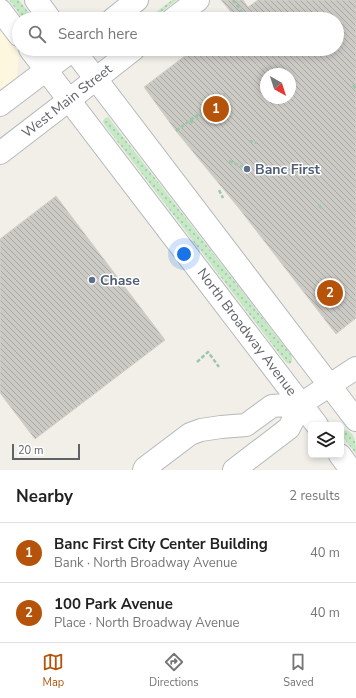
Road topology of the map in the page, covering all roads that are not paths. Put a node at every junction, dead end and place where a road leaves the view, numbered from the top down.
1 (36, 0) edge
2 (138, 0) edge
3 (198, 0) edge
4 (0, 10) edge
5 (45, 12) edge
6 (122, 12) edge
7 (182, 12) edge
8 (12, 26) edge
9 (35, 56) edge
10 (64, 56) edge
11 (78, 56) edge
12 (125, 56) edge
13 (46, 70) junction
14 (96, 79) junction
15 (69, 100) junction
16 (0, 105) edge
17 (0, 153) edge
18 (356, 368) edge
19 (330, 385) junction
20 (301, 404) junction
21 (356, 420) edge
22 (315, 422) edge
23 (342, 458) edge
24 (144, 470) edge
25 (234, 470) edge
26 (351, 470) edge

1 - 5 street
2 - 6 street
3 - 7 street
4 - 8 street
9 - 13 street, North Broadway Avenue
10 - 13 street
11 - 14 street
12 - 14 street, West Main Street
13 - 15 street, North Broadway Avenue
13 - 16 street
14 - 15 street, West Main Street
14 - 19 street
15 - 17 street, West Main Street
15 - 20 street, North Broadway Avenue
18 - 19 street
19 - 20 street
19 - 21 street
20 - 22 street, North Broadway Avenue
20 - 24 street
20 - 25 street
23 - 26 street

